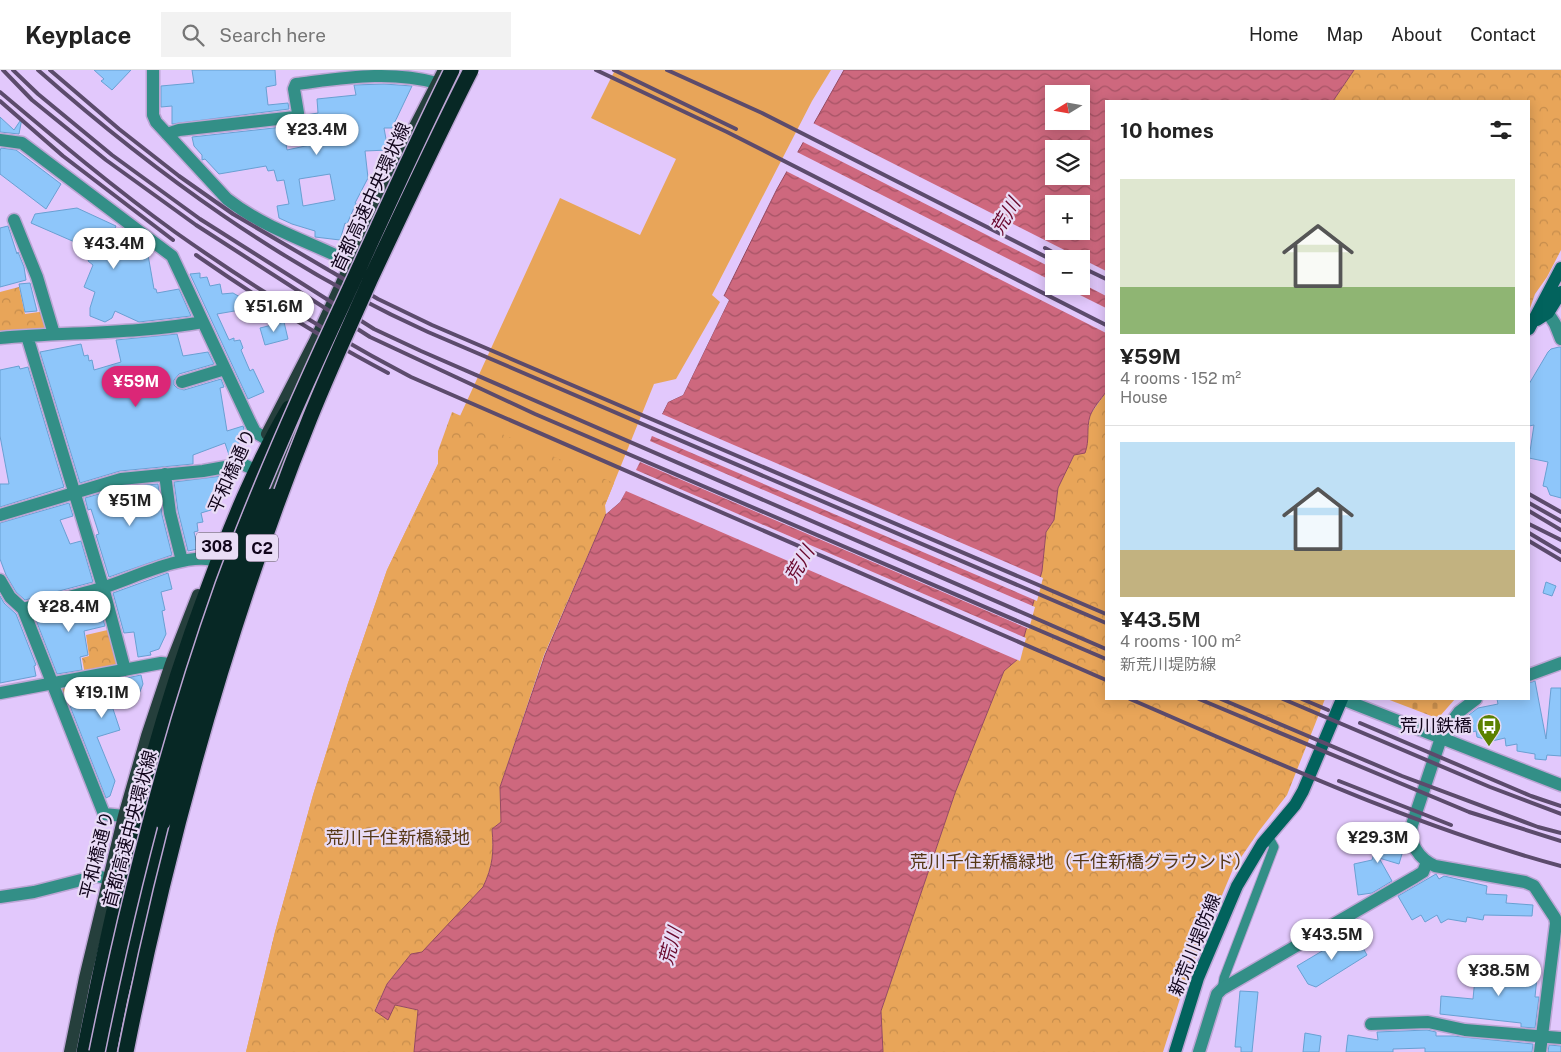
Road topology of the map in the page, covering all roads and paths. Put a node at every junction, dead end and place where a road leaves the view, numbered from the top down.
1 (153, 70) edge
2 (444, 70) edge
3 (452, 70) edge
4 (463, 70) edge
5 (471, 70) edge
6 (338, 74) edge
7 (437, 83) junction
8 (167, 134) junction
9 (0, 140) edge
10 (14, 220) dead end
11 (352, 263) junction
12 (1561, 268) edge
13 (1561, 292) edge
14 (1548, 313) junction
15 (203, 322) junction
16 (1531, 326) edge
17 (54, 334) junction
18 (27, 336) junction
19 (0, 338) edge
20 (1561, 339) edge
21 (225, 369) junction
22 (309, 375) junction
23 (182, 382) dead end
24 (310, 418) junction
25 (265, 438) junction
26 (251, 468) junction
27 (165, 474) junction
28 (74, 494) junction
29 (0, 515) edge
30 (212, 560) junction
31 (182, 561) junction
32 (0, 580) edge
33 (103, 587) junction
34 (23, 609) junction
35 (1561, 663) edge
36 (171, 664) junction
37 (124, 670) junction
38 (1530, 675) edge
39 (52, 684) junction
40 (200, 692) junction
41 (0, 693) edge
42 (1342, 700) edge
43 (1345, 700) edge
44 (1475, 700) edge
45 (1441, 738) junction
46 (1561, 785) edge
47 (124, 816) junction
48 (1269, 838) junction
49 (1427, 862) junction
50 (109, 879) junction
51 (0, 898) edge
52 (1222, 989) junction
53 (1371, 1024) dead end
54 (1543, 1036) junction
55 (1561, 1038) edge
56 (70, 1052) edge
57 (84, 1052) edge
58 (97, 1052) edge
59 (104, 1052) edge
60 (109, 1052) edge
61 (126, 1052) edge
62 (132, 1052) edge
63 (1175, 1052) edge
64 (1199, 1052) edge
65 (1540, 1052) edge

1 - 8 street
2 - 7 main road, 平和橋通り / 308
3 - 22 highway, 首都高速中央環状線 / C2, bridge
4 - 40 main road, 308
5 - 24 highway, 首都高速中央環状線 / C2, bridge
6 - 7 street
6 - 8 street
7 - 11 main road, 平和橋通り / 308
8 - 11 street
9 - 15 street
10 - 17 street
11 - 25 main road, 平和橋通り / 308
12 - 16 main road
13 - 14 main road
14 - 16 main road
14 - 20 street
15 - 17 street
15 - 21 street
17 - 18 street
18 - 19 street
18 - 28 street
21 - 23 street
21 - 25 street
22 - 57 highway, bridge
22 - 58 highway, 首都高速中央環状線 / C2, bridge
24 - 60 highway, bridge
24 - 61 highway, 首都高速中央環状線 / C2, bridge
25 - 26 main road, 平和橋通り / 308
26 - 27 street
26 - 30 main road, 平和橋通り / 308
27 - 28 street
27 - 31 street
28 - 29 street
28 - 33 street
30 - 31 street
30 - 36 main road, 平和橋通り / 308
31 - 33 street
32 - 34 street
33 - 34 street
33 - 37 street
34 - 39 street
35 - 38 street
36 - 37 street
36 - 47 main road, 平和橋通り / 308
37 - 39 street
39 - 41 street
39 - 47 street
40 - 59 main road, 308
40 - 62 main road
42 - 48 main road, 新荒川堤防線
43 - 45 street
44 - 45 street
45 - 46 street
45 - 49 street
47 - 50 main road, 平和橋通り / 308
48 - 52 street
48 - 63 main road, 新荒川堤防線
49 - 52 street
49 - 54 street
50 - 51 street
50 - 56 main road, 平和橋通り / 308
52 - 64 street
53 - 54 street
54 - 55 street
54 - 65 street

